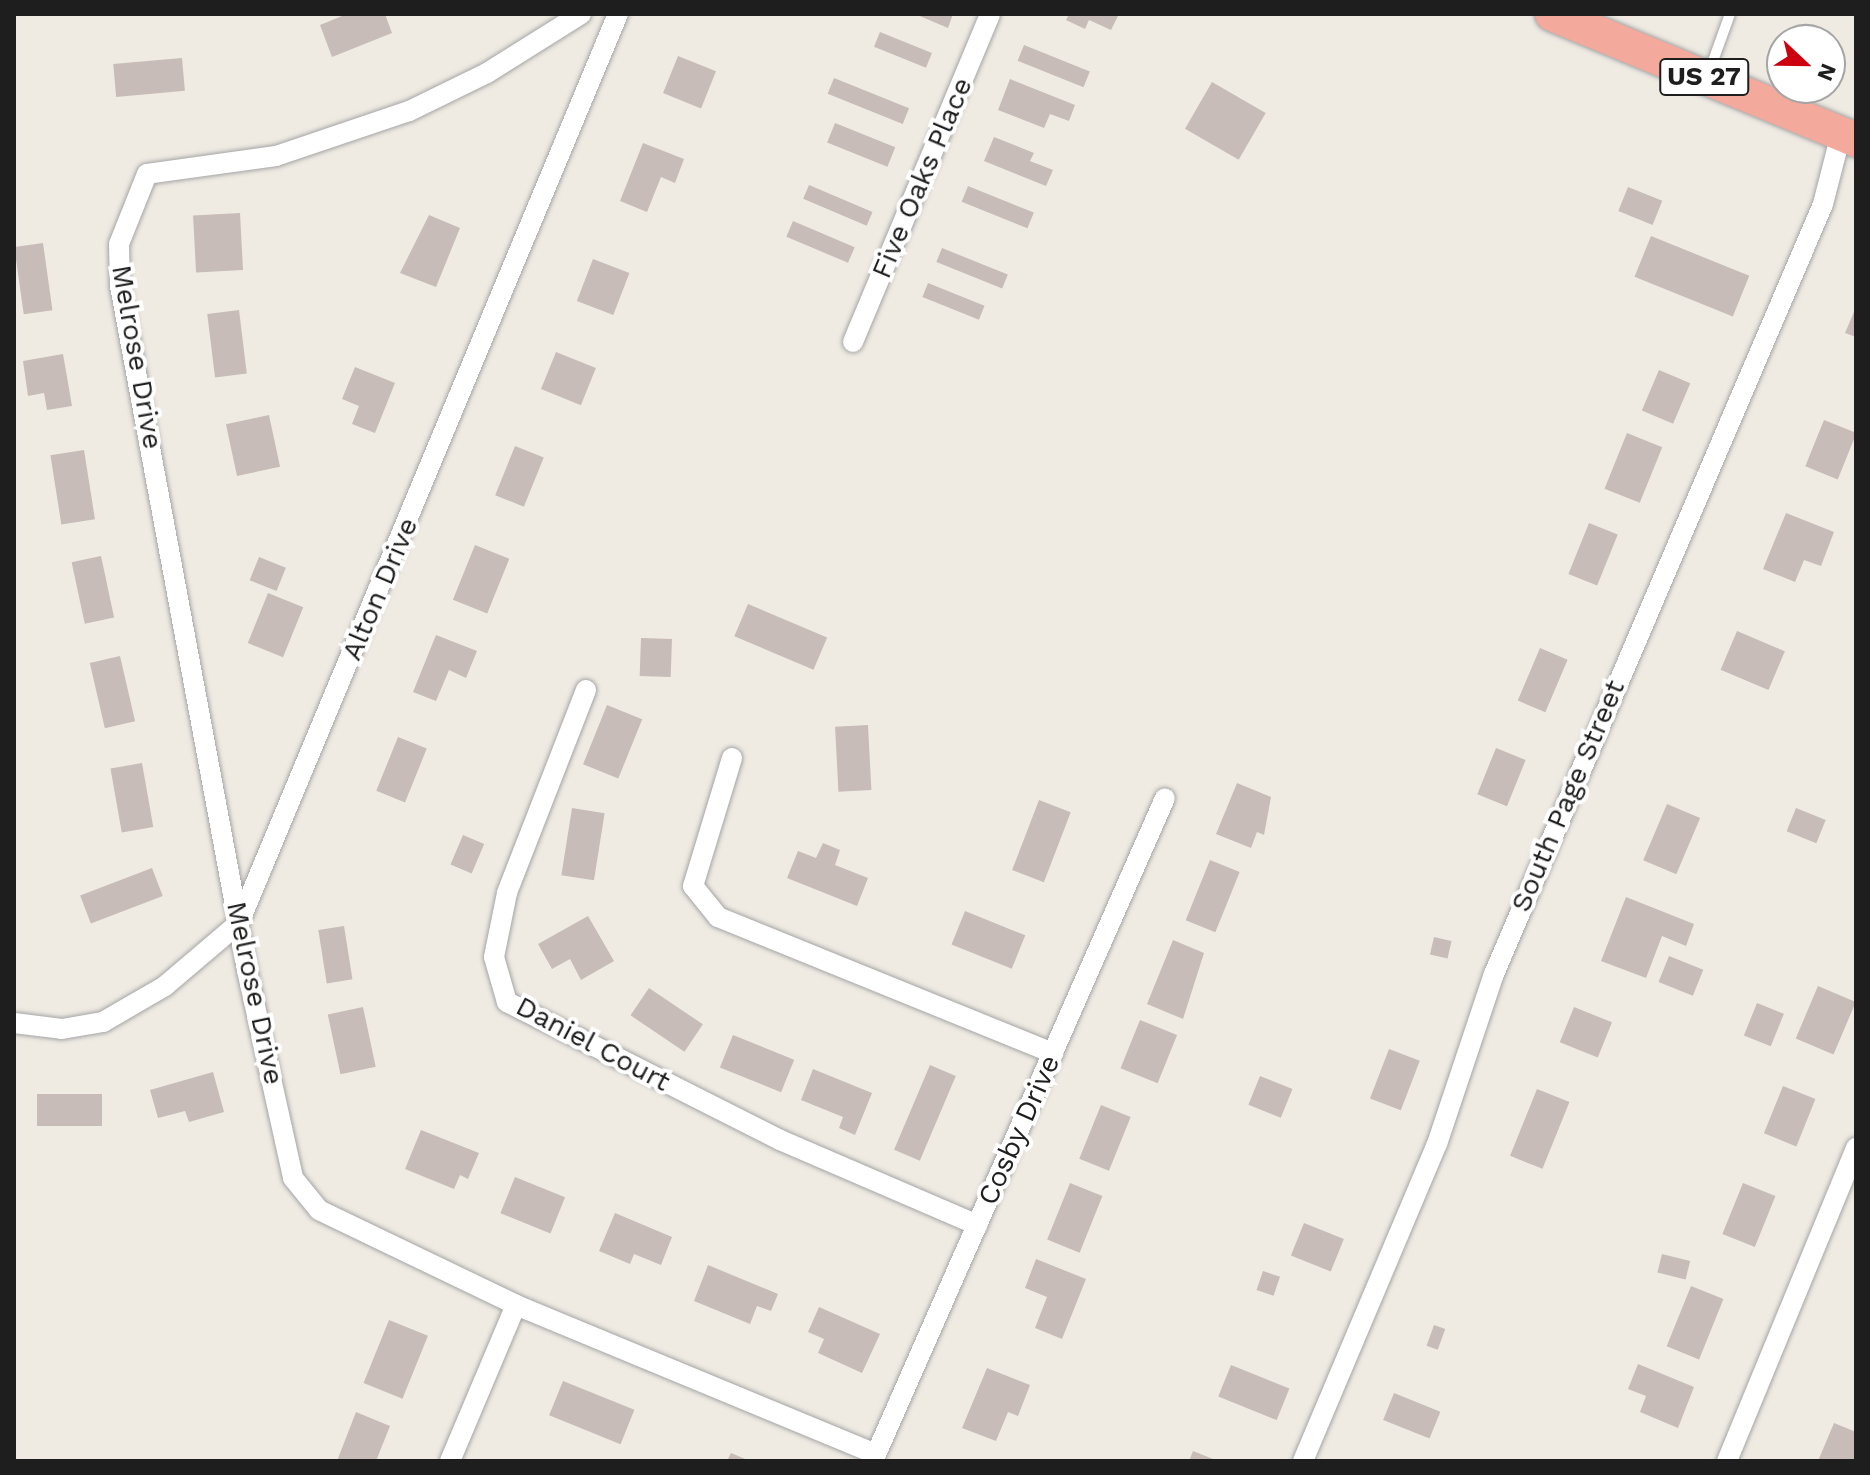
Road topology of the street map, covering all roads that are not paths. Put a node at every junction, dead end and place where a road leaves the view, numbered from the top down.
1 (581, 14) edge
2 (618, 14) edge
3 (990, 14) edge
4 (1552, 14) edge
5 (1730, 14) edge
6 (1707, 78) junction
7 (1848, 137) edge
8 (853, 342) dead end
9 (586, 690) dead end
10 (732, 758) dead end
11 (1165, 798) dead end
12 (239, 923) junction
13 (14, 1023) edge
14 (1053, 1053) junction
15 (1856, 1148) edge
16 (977, 1225) junction
17 (516, 1305) junction
18 (875, 1458) edge
19 (450, 1461) edge
20 (1303, 1461) edge
21 (1727, 1461) edge

1 - 12 street, Melrose Drive
2 - 12 street, Alton Drive
3 - 8 street, Five Oaks Place
4 - 6 highway, US 27
5 - 6 lane
6 - 7 highway, US 27
7 - 20 street, South Page Street
9 - 16 street, Daniel Court
10 - 14 street
11 - 14 street, Cosby Drive
12 - 13 street, Alton Drive
12 - 17 street, Melrose Drive
14 - 16 street, Cosby Drive
15 - 21 street
16 - 18 street, Cosby Drive
17 - 18 street, Melrose Drive
17 - 19 street

